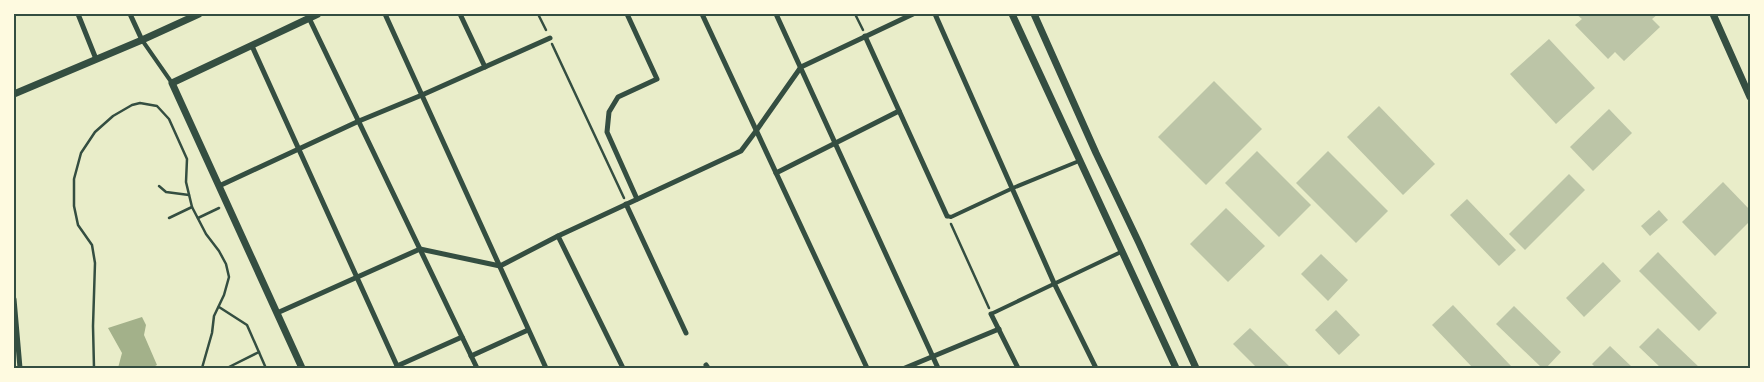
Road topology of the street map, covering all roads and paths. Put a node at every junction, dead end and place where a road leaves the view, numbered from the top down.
1 (78, 14) edge
2 (130, 14) edge
3 (199, 14) edge
4 (318, 14) edge
5 (385, 14) edge
6 (460, 14) edge
7 (538, 14) edge
8 (627, 14) edge
9 (702, 14) edge
10 (776, 14) edge
11 (855, 14) edge
12 (913, 14) edge
13 (935, 14) edge
14 (1012, 14) edge
15 (1034, 14) edge
16 (1713, 14) edge
17 (190, 16) edge
18 (310, 18) junction
19 (865, 36) junction
20 (550, 38) junction
21 (142, 40) junction
22 (252, 46) junction
23 (96, 59) junction
24 (801, 66) junction
25 (485, 67) junction
26 (172, 83) junction
27 (14, 94) edge
28 (422, 95) junction
29 (1750, 96) edge
30 (899, 112) junction
31 (359, 121) junction
32 (756, 132) junction
33 (834, 143) junction
34 (299, 149) junction
35 (1079, 161) junction
36 (776, 173) junction
37 (159, 186) dead end
38 (219, 186) junction
39 (1013, 188) junction
40 (189, 195) junction
41 (637, 199) junction
42 (227, 204) junction
43 (626, 204) junction
44 (192, 207) junction
45 (947, 216) junction
46 (168, 218) dead end
47 (198, 218) junction
48 (558, 236) junction
49 (420, 249) junction
50 (1123, 251) junction
51 (500, 266) junction
52 (358, 278) junction
53 (1054, 283) junction
54 (14, 299) edge
55 (219, 307) junction
56 (277, 313) junction
57 (992, 314) junction
58 (999, 329) junction
59 (528, 330) junction
60 (686, 332) dead end
61 (462, 337) junction
62 (260, 352) junction
63 (471, 356) junction
64 (932, 356) junction
65 (265, 366) dead end
66 (398, 367) edge
67 (20, 368) edge
68 (94, 368) edge
69 (202, 368) edge
70 (227, 368) edge
71 (302, 368) edge
72 (477, 368) edge
73 (546, 368) edge
74 (624, 368) edge
75 (867, 368) edge
76 (905, 368) edge
77 (938, 368) edge
78 (1018, 368) edge
79 (1096, 368) edge
80 (1176, 368) edge
81 (1196, 368) edge

1 - 23 street
2 - 21 street
3 - 17 street
4 - 18 street
5 - 28 street
6 - 25 street
7 - 20 path
8 - 41 street
9 - 32 street
10 - 24 street
11 - 19 path
12 - 19 street
13 - 39 street
14 - 35 street
15 - 81 street
16 - 29 street
17 - 21 street
18 - 22 street
18 - 31 street
19 - 24 street
19 - 30 street
20 - 25 street
20 - 43 path
21 - 23 street
21 - 26 street
22 - 26 street
22 - 34 street
23 - 27 street
24 - 32 street
24 - 33 street
25 - 28 street
26 - 38 street
28 - 31 street
28 - 51 street
30 - 33 street
30 - 45 street
31 - 34 street
31 - 49 street
32 - 36 street
32 - 41 street
33 - 36 street
33 - 64 street
34 - 38 street
34 - 52 street
35 - 39 street
35 - 50 street
36 - 75 street
37 - 40 path
38 - 42 street
39 - 45 street
39 - 53 street
40 - 44 path
40 - 68 path
41 - 43 street
42 - 47 path
42 - 56 street
43 - 48 street
43 - 60 street
44 - 46 path
44 - 47 path
45 - 57 path
47 - 55 path
48 - 51 street
48 - 74 street
49 - 51 street
49 - 52 street
49 - 61 street
50 - 53 street
50 - 80 street
51 - 59 street
52 - 56 street
52 - 66 street
53 - 57 street
53 - 79 street
54 - 67 street
55 - 62 path
55 - 69 path
56 - 71 street
57 - 58 street
58 - 64 street
58 - 78 street
59 - 63 street
59 - 73 street
61 - 63 street
61 - 66 street
62 - 65 path
62 - 70 path
63 - 72 street
64 - 76 street
64 - 77 street

